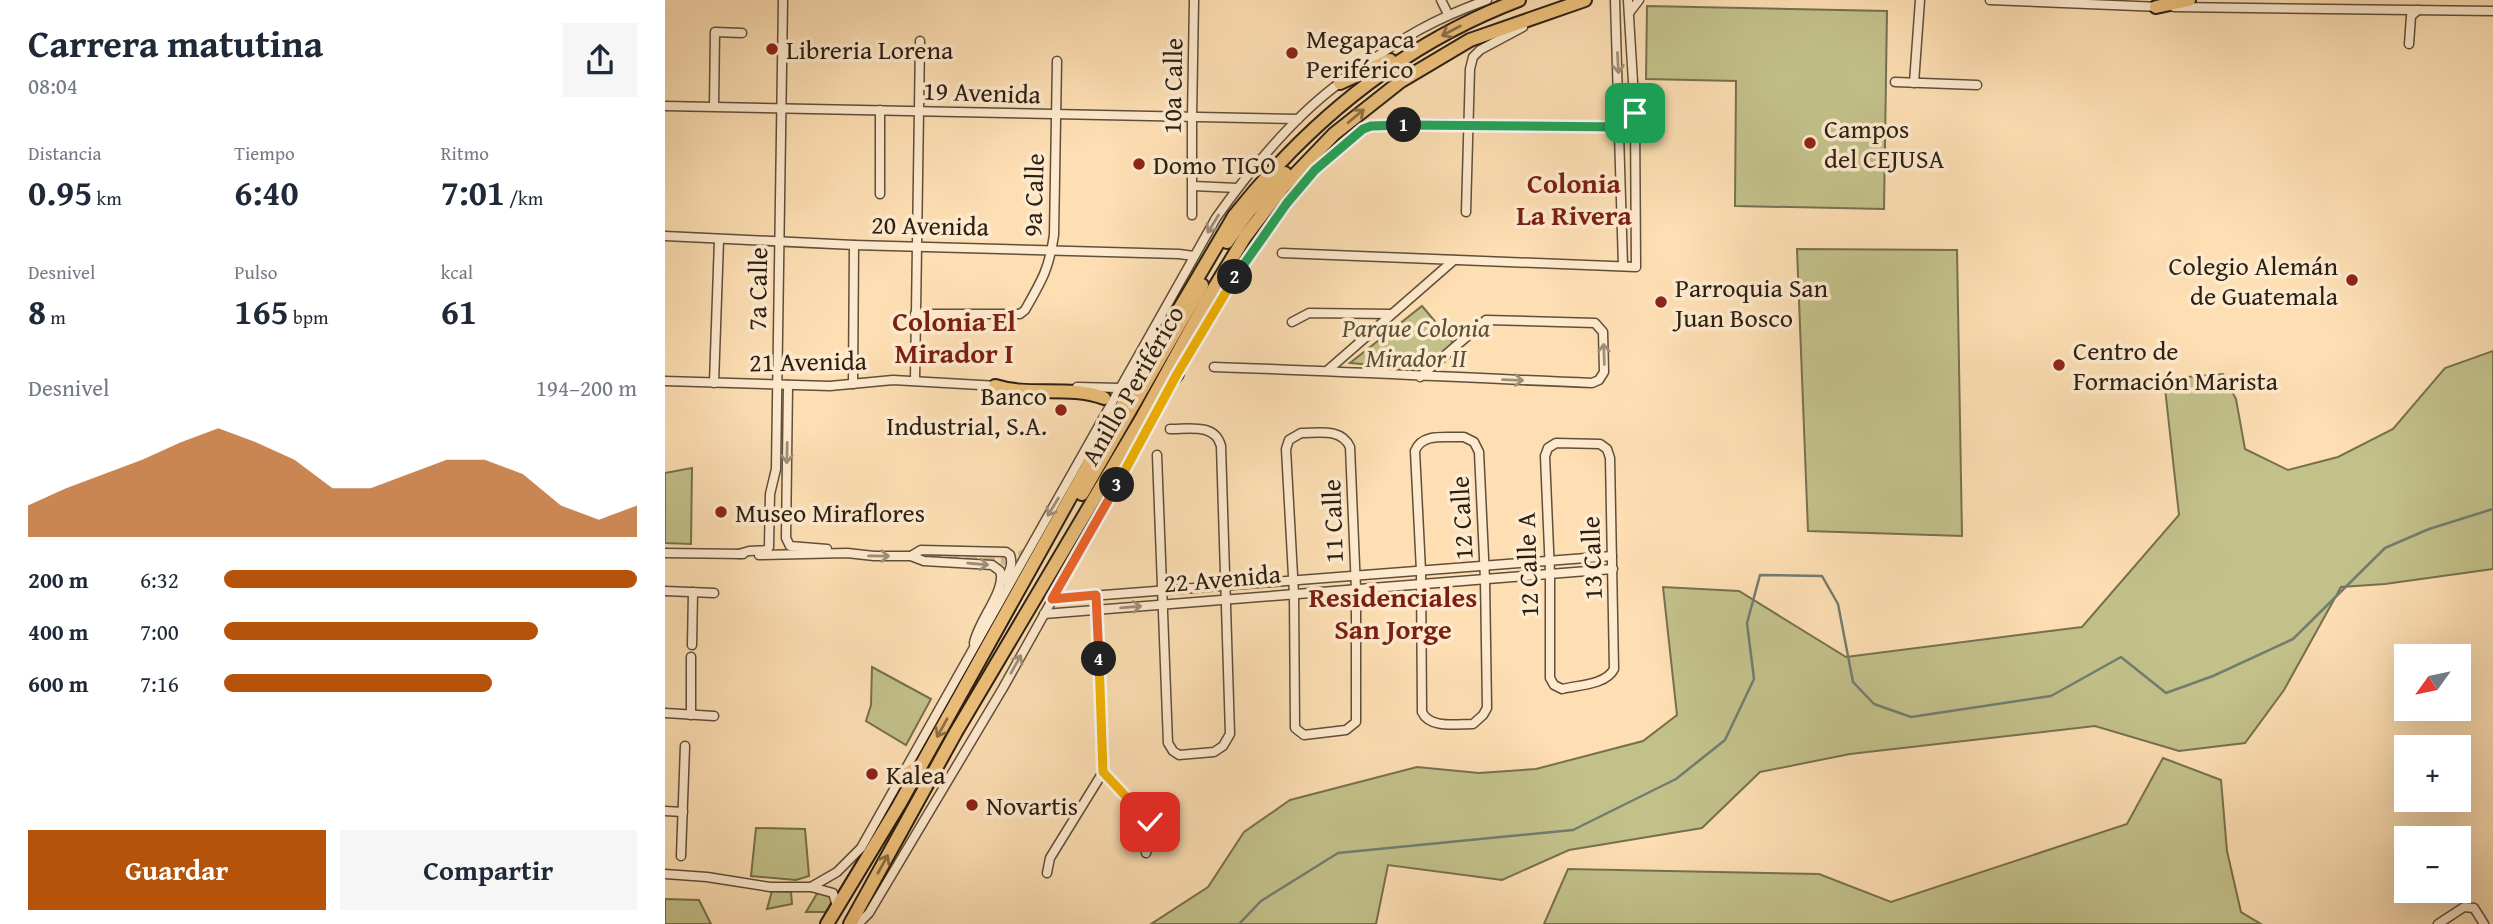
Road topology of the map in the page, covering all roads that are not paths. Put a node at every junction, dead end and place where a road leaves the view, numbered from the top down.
1 (783, 0) edge
2 (1194, 0) edge
3 (1441, 0) edge
4 (1487, 0) edge
5 (1520, 0) edge
6 (1585, 0) edge
7 (1615, 0) edge
8 (1628, 0) edge
9 (1639, 0) edge
10 (1920, 0) edge
11 (1990, 0) edge
12 (2189, 0) edge
13 (1462, 4) edge
14 (2156, 7) junction
15 (2418, 10) junction
16 (2493, 11) edge
17 (1547, 13) junction
18 (1629, 13) junction
19 (1448, 14) junction
20 (742, 33) dead end
21 (920, 41) dead end
22 (1428, 43) junction
23 (2409, 44) dead end
24 (1057, 61) dead end
25 (1895, 82) dead end
26 (1340, 83) junction
27 (1914, 83) junction
28 (1977, 85) dead end
29 (665, 106) edge
30 (714, 106) junction
31 (781, 107) junction
32 (880, 110) junction
33 (920, 110) junction
34 (1635, 115) junction
35 (1057, 116) junction
36 (1192, 118) junction
37 (1298, 119) junction
38 (1469, 124) junction
39 (1621, 127) junction
40 (1312, 155) junction
41 (1192, 186) junction
42 (1237, 188) junction
43 (880, 194) dead end
44 (1466, 212) dead end
45 (1192, 215) dead end
46 (665, 236) edge
47 (719, 240) junction
48 (779, 241) junction
49 (854, 245) junction
50 (916, 246) junction
51 (1052, 249) junction
52 (1282, 253) dead end
53 (1194, 257) junction
54 (1454, 260) junction
55 (1623, 266) junction
56 (915, 314) junction
57 (1392, 314) junction
58 (1292, 322) dead end
59 (1214, 367) dead end
60 (1328, 370) junction
61 (1177, 374) junction
62 (1420, 376) junction
63 (665, 381) edge
64 (915, 381) junction
65 (714, 383) junction
66 (853, 384) junction
67 (776, 385) junction
68 (788, 385) junction
69 (995, 386) junction
70 (1120, 388) junction
71 (1104, 398) dead end
72 (1143, 416) junction
73 (1170, 429) dead end
74 (1095, 453) junction
75 (1157, 455) dead end
76 (1545, 464) joint
77 (1075, 471) junction
78 (665, 553) edge
79 (847, 553) junction
80 (739, 554) junction
81 (911, 556) junction
82 (1612, 556) junction
83 (1550, 561) junction
84 (1485, 566) junction
85 (1612, 569) junction
86 (1421, 571) junction
87 (1550, 573) junction
88 (1356, 576) junction
89 (1485, 579) junction
90 (1293, 581) junction
91 (1001, 583) junction
92 (1421, 584) junction
93 (1226, 586) junction
94 (1356, 589) junction
95 (1163, 590) junction
96 (665, 591) edge
97 (693, 592) junction
98 (714, 593) dead end
99 (1294, 594) junction
100 (1096, 595) junction
101 (1052, 599) junction
102 (1227, 599) junction
103 (1164, 604) junction
104 (1097, 610) junction
105 (1044, 614) junction
106 (692, 645) dead end
107 (973, 651) junction
108 (691, 657) dead end
109 (1550, 665) joint
110 (665, 713) edge
111 (691, 715) junction
112 (714, 716) dead end
113 (956, 732) junction
114 (685, 746) dead end
115 (922, 764) junction
116 (1103, 772) junction
117 (898, 780) junction
118 (665, 811) edge
119 (683, 812) junction
120 (861, 848) junction
121 (1146, 853) dead end
122 (681, 856) dead end
123 (1047, 873) dead end
124 (665, 874) edge
125 (811, 887) junction
126 (840, 901) junction
127 (827, 924) edge
128 (850, 924) edge
129 (858, 924) edge
130 (2438, 924) edge
131 (2484, 924) edge

1 - 31 street, 7a Calle
2 - 36 street, 10a Calle
3 - 19 street
4 - 13 street, Anillo Periférico
5 -> 22 highway, Anillo Periférico
6 - 17 highway, Anillo Periférico
7 -> 39 street
8 - 18 street
9 - 18 street
10 - 27 street
11 - 14 street
12 - 14 highway
13 - 19 street, Anillo Periférico
14 - 15 street
15 - 16 street
15 - 23 street
17 - 38 street
40 -> 17 highway, Anillo Periférico
18 - 34 street
19 - 26 street, Anillo Periférico
20 - 30 street
21 - 33 street
22 - 26 highway
22 - 74 highway, Anillo Periférico
24 - 35 street, 9a Calle
25 - 27 street
26 - 37 street, Anillo Periférico
27 - 28 street
29 - 30 street, 19 Avenida
30 - 31 street, 19 Avenida
31 - 32 street, 19 Avenida
31 - 48 street, 7a Calle
32 - 33 street, 19 Avenida
32 - 43 street
33 - 35 street, 19 Avenida
33 - 50 street
34 - 39 street
34 - 55 street
35 - 36 street, 19 Avenida
35 - 51 street, 9a Calle
36 - 37 street, 19 Avenida
36 - 41 street, 10a Calle
37 - 42 street, Anillo Periférico
38 - 39 street
38 - 44 street
38 - 61 street, Anillo Periférico
39 - 55 street
40 - 72 highway, Anillo Periférico
40 - 113 highway
41 - 42 street
41 - 45 street, 10a Calle
42 -> 53 street, Anillo Periférico
46 - 47 street, 20 Avenida
47 - 48 street, 20 Avenida
47 - 65 street
48 - 49 street, 20 Avenida
48 - 67 street, 7a Calle
49 - 50 street, 20 Avenida
49 - 66 street
50 - 51 street, 20 Avenida
50 - 56 street
51 - 53 street, 20 Avenida
51 - 56 street, 9a Calle
52 - 54 street
53 - 70 street, Anillo Periférico
54 - 55 street
54 - 57 street
56 - 64 street
57 - 58 street
57 - 60 street
59 - 60 street
60 - 62 street
61 - 72 highway
61 - 101 street, Anillo Periférico
62 -> 62 street
63 - 65 street, 21 Avenida
64 - 66 street, 21 Avenida
64 - 69 street, 21 Avenida
65 - 67 street, 21 Avenida
66 - 68 street, 21 Avenida
67 - 68 street, 21 Avenida
67 - 80 street, 7a Calle
68 -> 79 street
69 - 70 street, 21 Avenida
69 - 71 highway
70 - 77 street, Anillo Periférico
72 - 113 highway, Anillo Periférico
73 - 93 street
74 - 77 highway
74 -> 115 highway, Anillo Periférico
75 - 95 street
76 - 82 street, 13 Calle
76 - 83 street, 12 Calle A
77 -> 107 street, Anillo Periférico
78 - 80 street
79 - 80 street
79 -> 81 street
81 -> 91 street
81 - 91 street
82 - 83 street, 22 Avenida
82 - 85 street, 13 Calle
83 - 84 street, 22 Avenida
83 - 87 street, 12 Calle A
84 - 86 street, 22 Avenida
84 - 86 street, 12 Calle
84 - 89 street, 12 Calle
85 - 87 street, 22 Avenida
85 - 109 street, 13 Calle
86 - 88 street, 22 Avenida
86 - 92 street
87 - 89 street, 22 Avenida
87 - 109 street, 12 Calle A
88 - 90 street, 22 Avenida
88 - 90 street, 11 Calle
88 - 94 street, 11 Calle
89 - 92 street, 22 Avenida
89 - 92 street, 12 Calle
90 - 93 street, 22 Avenida
90 - 99 street
91 - 107 street
92 - 94 street, 22 Avenida
93 - 95 street, 22 Avenida
93 - 102 street
94 - 99 street, 22 Avenida
94 - 99 street, 11 Calle
95 - 100 street, 22 Avenida
95 - 103 street
96 - 97 street
97 - 98 street
97 - 106 street
99 - 102 street, 22 Avenida
100 - 101 street, 22 Avenida
100 - 104 street
101 - 105 street, Anillo Periférico
102 - 103 street, 22 Avenida
102 - 103 street
104 -> 103 street, 22 Avenida
104 - 105 street, 22 Avenida
104 - 116 street
129 -> 105 street, Anillo Periférico
107 - 117 street, Anillo Periférico
108 - 111 street
110 - 111 street
111 - 112 street
128 -> 113 highway, Anillo Periférico
114 - 119 street
115 - 117 highway
115 - 126 highway, Anillo Periférico
116 - 121 street
116 - 123 street
117 - 120 street, Anillo Periférico
118 - 119 street
119 - 122 street
120 - 125 street, Anillo Periférico
120 - 126 highway
124 - 125 street
125 - 126 street
126 - 127 highway, Anillo Periférico
130 - 131 street

